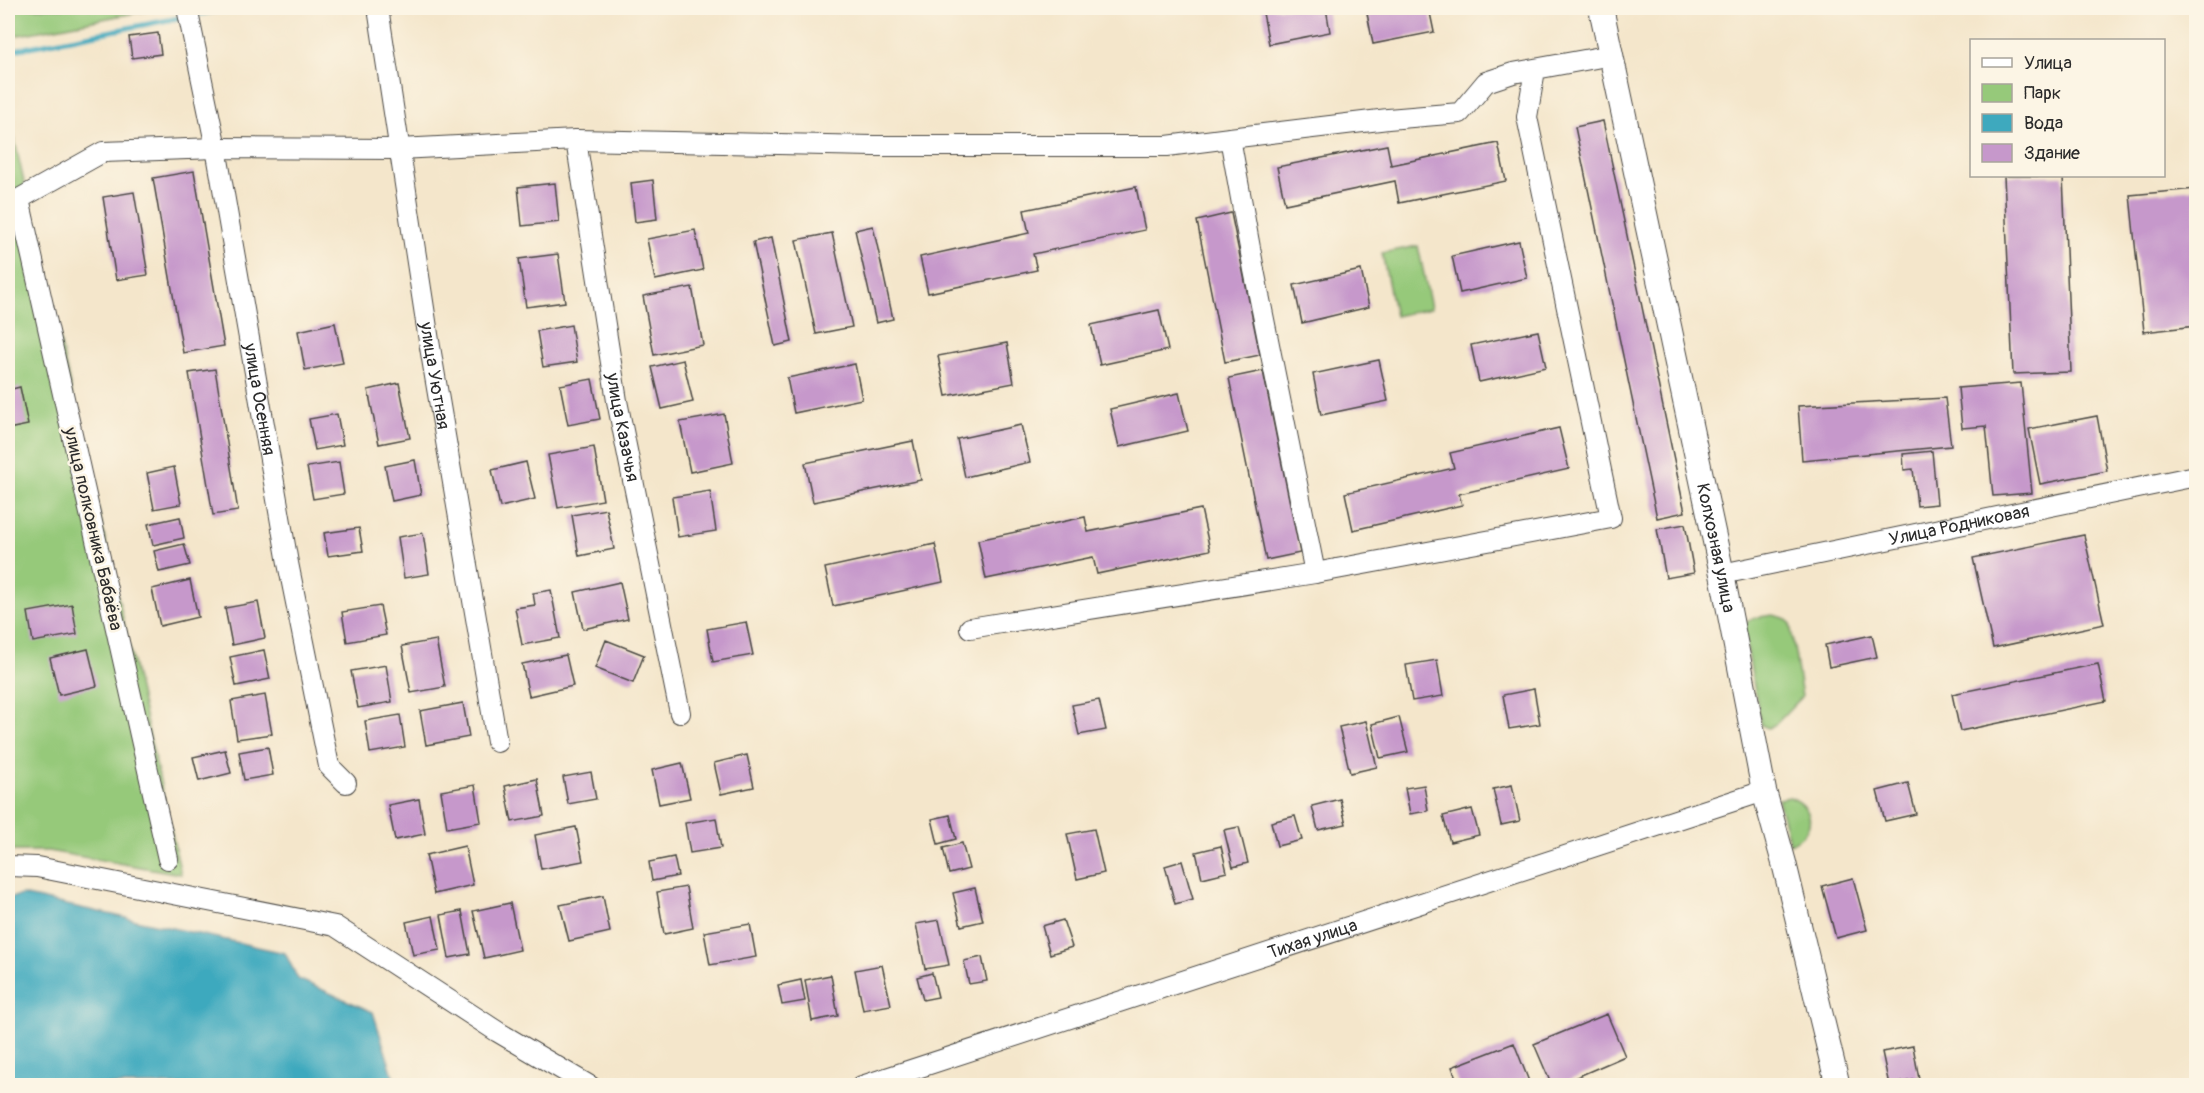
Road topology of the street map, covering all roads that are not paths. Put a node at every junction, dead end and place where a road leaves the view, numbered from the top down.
1 (187, 8) edge
2 (378, 8) edge
3 (1601, 8) edge
4 (1612, 55) junction
5 (1535, 70) junction
6 (1230, 138) junction
7 (576, 140) junction
8 (216, 147) junction
9 (399, 148) junction
10 (2196, 476) edge
11 (1315, 573) junction
12 (1722, 574) junction
13 (970, 628) dead end
14 (680, 713) dead end
15 (497, 742) dead end
16 (346, 783) dead end
17 (1764, 791) junction
18 (168, 859) dead end
19 (8, 866) edge
20 (590, 1086) edge
21 (862, 1086) edge
22 (1838, 1086) edge

1 - 8 street, улица Осенняя
2 - 9 street, улица Уютная
3 - 4 street, Колхозная улица
4 - 5 street
4 - 12 street, Колхозная улица
5 - 6 street
5 - 11 street
6 - 7 street
6 - 11 street
7 - 9 street
7 - 14 street, улица Казачья
8 - 9 street
8 - 16 street, улица Осенняя
8 - 18 street, улица полковника Бабаёва
9 - 15 street, улица Уютная
10 - 12 street, Улица Родниковая
11 - 13 street
12 - 17 street, Колхозная улица
17 - 21 street, Тихая улица
17 - 22 street, Колхозная улица
19 - 20 street

